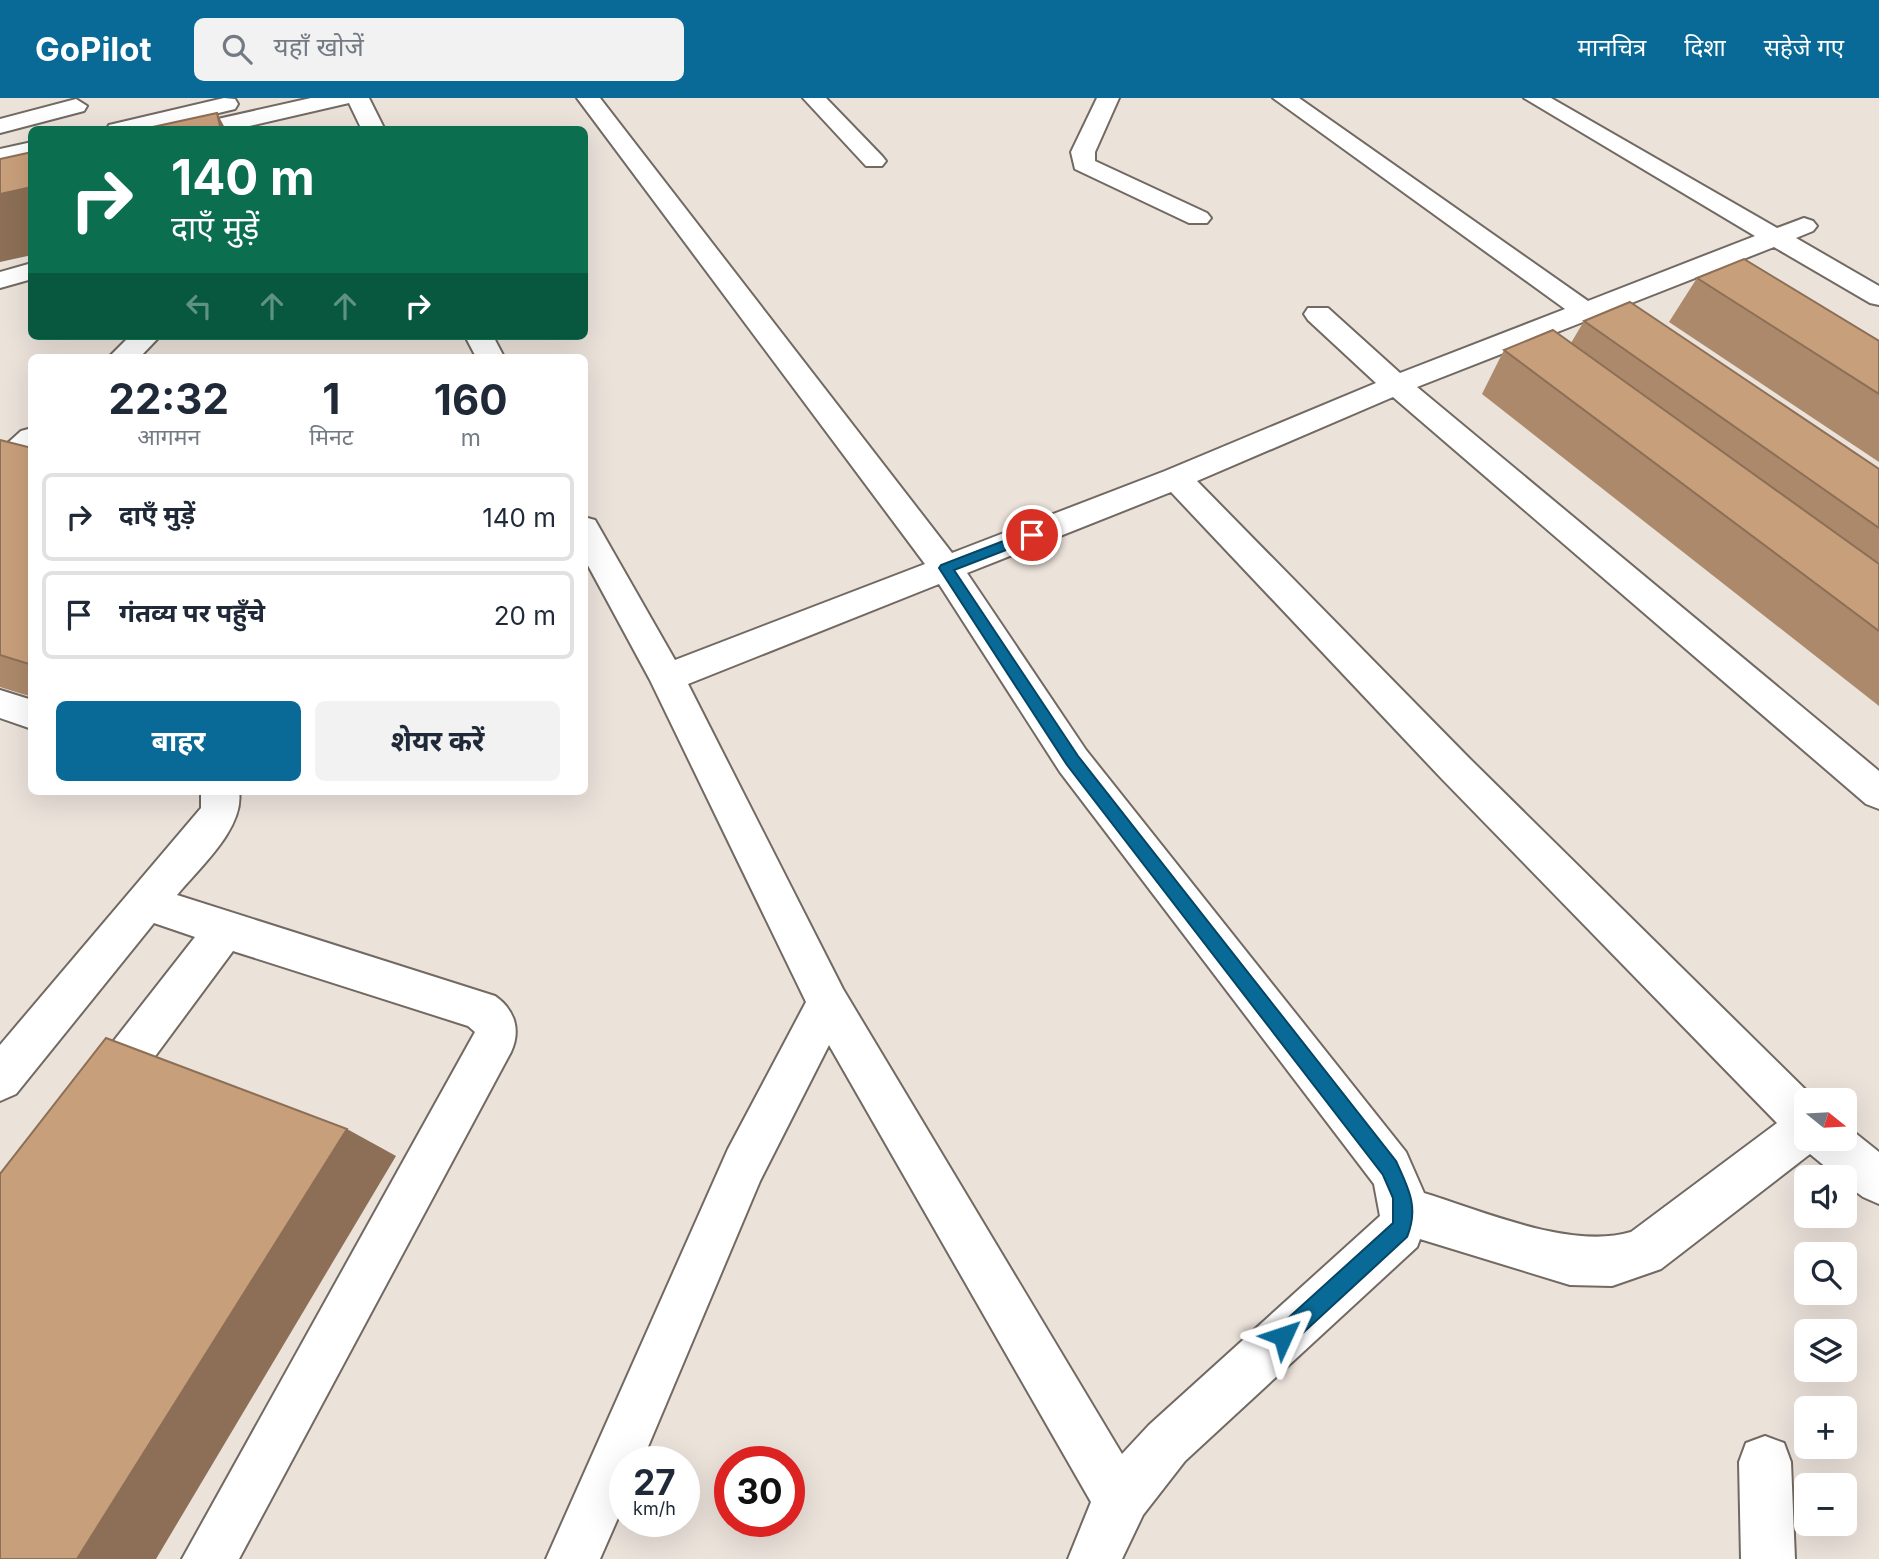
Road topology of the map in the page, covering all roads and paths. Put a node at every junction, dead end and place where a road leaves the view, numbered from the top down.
1 (175, 98) edge
2 (253, 98) edge
3 (341, 98) edge
4 (358, 98) edge
5 (588, 98) edge
6 (814, 98) edge
7 (1108, 98) edge
8 (1284, 98) edge
9 (1535, 98) edge
10 (1574, 98) edge
11 (93, 117) edge
12 (201, 124) edge
13 (0, 126) edge
14 (372, 126) edge
15 (1632, 143) junction
16 (28, 150) edge
17 (0, 156) edge
18 (874, 161) dead end
19 (28, 170) edge
20 (0, 176) edge
21 (1738, 188) dead end
22 (1198, 218) dead end
23 (1797, 228) junction
24 (28, 272) edge
25 (0, 279) edge
26 (1879, 297) edge
27 (1587, 312) junction
28 (1318, 314) dead end
29 (1620, 336) edge
30 (142, 340) edge
31 (126, 354) edge
32 (1396, 385) junction
33 (28, 442) edge
34 (1, 466) edge
35 (28, 469) edge
36 (1176, 478) junction
37 (588, 535) edge
38 (946, 568) junction
39 (667, 678) junction
40 (0, 704) edge
41 (28, 714) edge
42 (1879, 793) edge
43 (221, 795) edge
44 (147, 902) junction
45 (225, 930) junction
46 (828, 1003) junction
47 (0, 1079) edge
48 (1794, 1109) edge
49 (75, 1126) edge
50 (1794, 1138) edge
51 (1843, 1152) edge
52 (1879, 1181) edge
53 (1405, 1211) junction
54 (1765, 1462) dead end
55 (1120, 1500) junction
56 (209, 1559) edge
57 (573, 1559) edge
58 (1095, 1559) edge
59 (1768, 1559) edge

1 - 12 street
2 - 12 street
3 - 12 street
4 - 14 street
5 - 38 street
6 - 18 street
7 - 22 street
8 - 27 street
9 - 15 street
10 - 15 street
11 - 12 street
11 - 13 street
15 - 21 street
15 - 23 street
16 - 17 street
19 - 20 street
23 - 26 street
23 - 27 street
24 - 25 street
27 - 29 street
27 - 32 street
28 - 32 street
30 - 31 street
32 - 36 street
32 - 42 street
33 - 34 street
34 - 35 street
36 - 38 street
36 - 48 street
37 - 39 street
38 - 39 street
38 - 53 street
39 - 46 street
40 - 41 street
43 - 44 street
44 - 45 street
44 - 47 street
45 - 49 street
45 - 56 street
46 - 55 street
46 - 57 street
50 - 53 street
51 - 52 street
53 - 55 street
54 - 59 street
55 - 58 street

